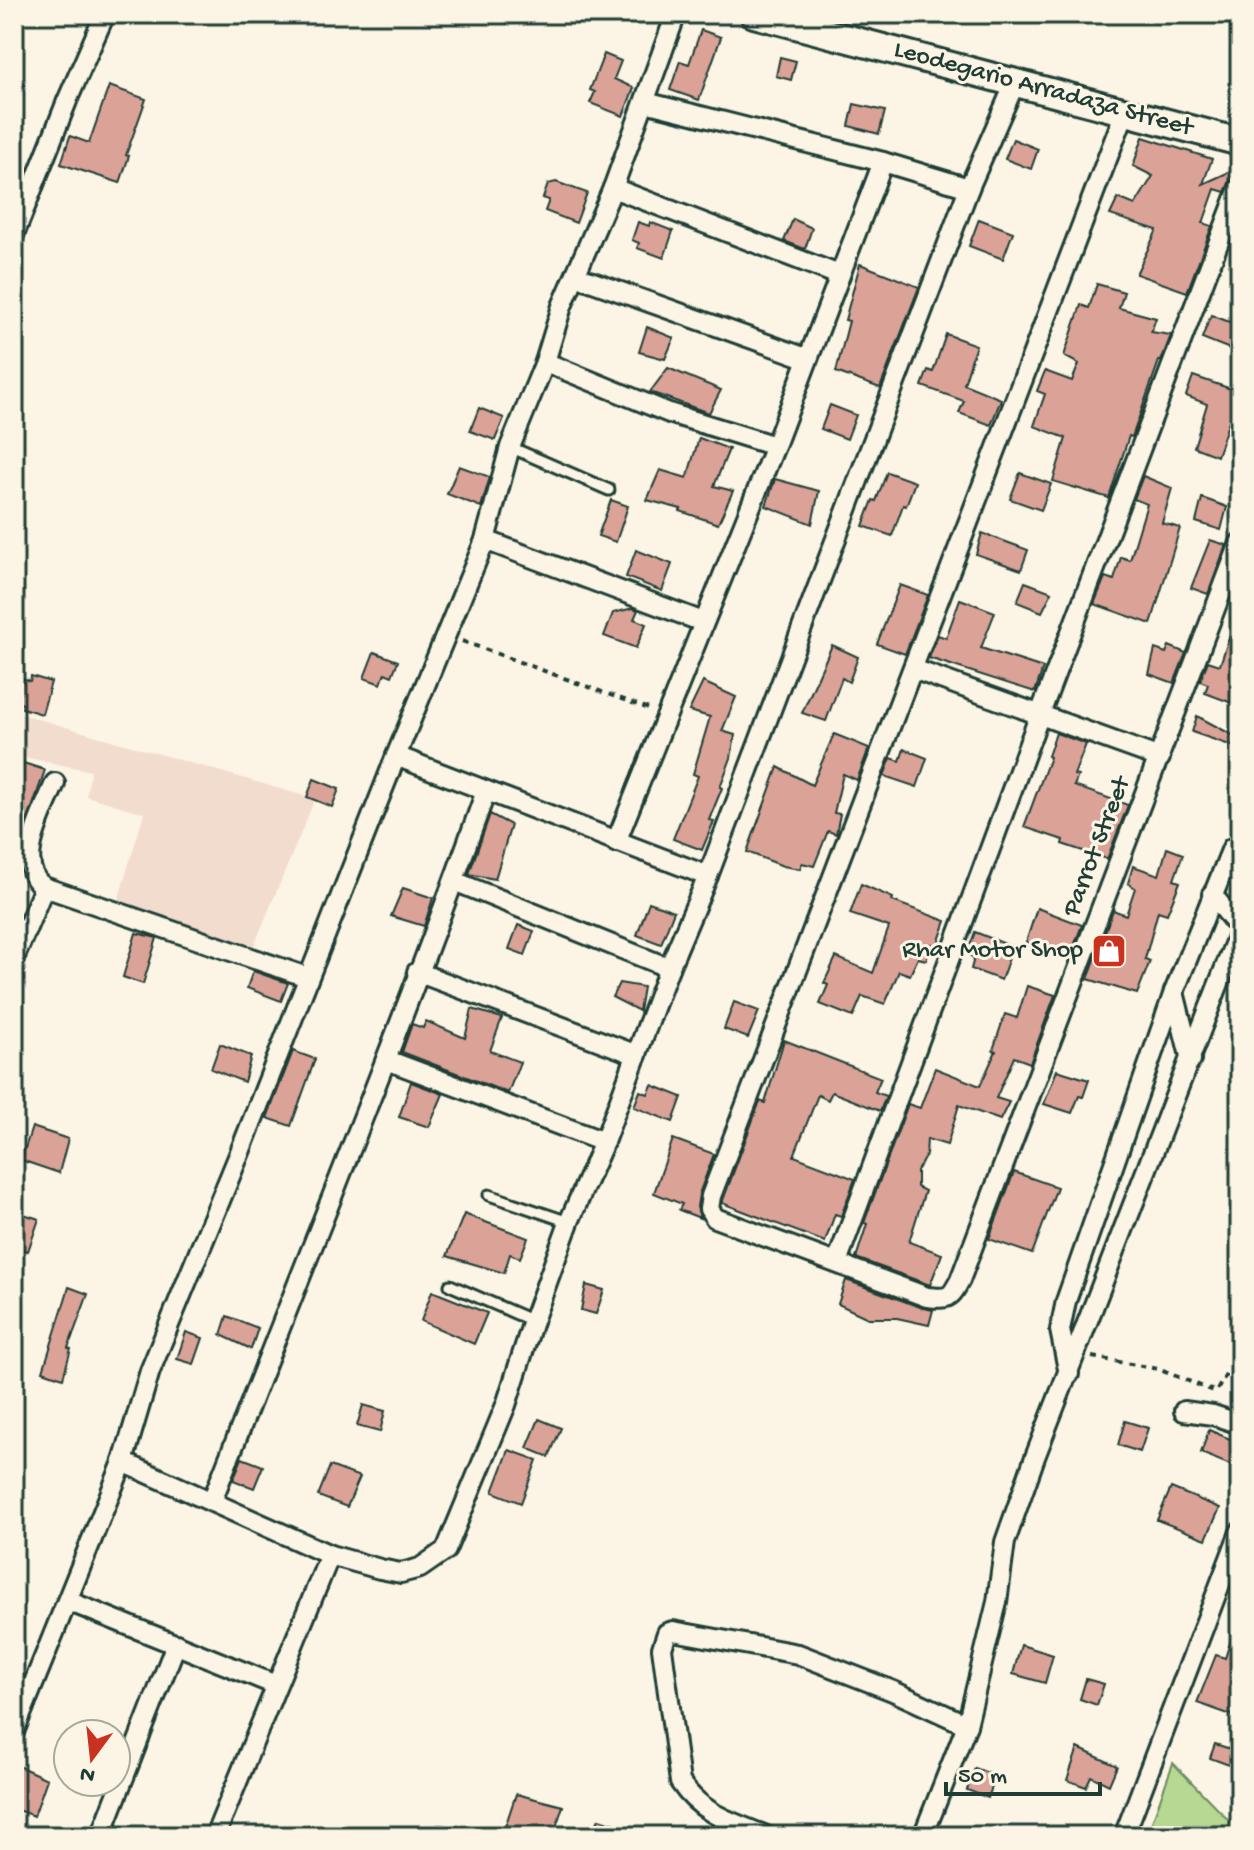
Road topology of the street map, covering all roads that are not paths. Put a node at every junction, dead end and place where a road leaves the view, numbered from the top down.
1 (105, 14) edge
2 (676, 14) edge
3 (754, 14) edge
4 (1015, 83) junction
5 (645, 102) junction
6 (1125, 112) junction
7 (1240, 142) edge
8 (883, 162) junction
9 (1240, 186) edge
10 (613, 188) junction
11 (969, 188) junction
12 (14, 235) edge
13 (839, 275) junction
14 (576, 276) junction
15 (806, 358) junction
16 (545, 362) junction
17 (775, 446) junction
18 (510, 447) junction
19 (609, 490) dead end
20 (485, 540) junction
21 (1240, 543) edge
22 (703, 622) junction
23 (913, 669) junction
24 (1040, 714) junction
25 (396, 756) junction
26 (1160, 758) junction
27 (55, 783) dead end
28 (486, 791) junction
29 (616, 842) junction
30 (1240, 845) edge
31 (708, 876) junction
32 (454, 881) junction
33 (44, 887) junction
34 (1212, 894) junction
35 (1240, 929) edge
36 (14, 959) edge
37 (669, 968) junction
38 (417, 972) junction
39 (307, 977) junction
40 (1174, 992) junction
41 (637, 1055) junction
42 (387, 1060) junction
43 (1191, 1060) junction
44 (604, 1142) junction
45 (489, 1195) dead end
46 (569, 1222) junction
47 (837, 1262) junction
48 (450, 1285) dead end
49 (533, 1321) junction
50 (1087, 1325) junction
51 (1062, 1337) junction
52 (1069, 1374) junction
53 (1184, 1411) dead end
54 (1240, 1424) edge
55 (123, 1462) junction
56 (212, 1501) junction
57 (1240, 1532) edge
58 (330, 1555) junction
59 (68, 1601) junction
60 (176, 1644) junction
61 (276, 1685) junction
62 (967, 1725) junction
63 (14, 1732) edge
64 (101, 1836) edge
65 (215, 1836) edge
66 (766, 1836) edge
67 (923, 1836) edge
68 (1124, 1836) edge

1 - 12 street
2 - 5 street
3 - 4 street, Leodegario Arradaza Street
4 - 6 street, Leodegario Arradaza Street
4 - 11 street
5 - 8 street
5 - 10 street
6 - 7 street, Leodegario Arradaza Street
6 - 23 street
8 - 11 street
8 - 13 street
9 - 24 street
10 - 13 street
10 - 14 street
11 - 31 street
13 - 15 street
14 - 15 street
14 - 16 street
15 - 17 street
16 - 17 street
16 - 18 street
17 - 22 street
18 - 19 lane
18 - 20 street
20 - 22 street
20 - 25 street
21 - 26 street, Parrot Street
22 - 29 street
23 - 24 street
23 - 47 street
24 - 26 street
24 - 47 street
25 - 28 street
25 - 39 street
26 - 47 street, Parrot Street
27 - 33 street
28 - 29 street
28 - 32 street
29 - 31 street
30 - 34 street
31 - 37 street
32 - 37 street
32 - 38 street
33 - 36 street
33 - 39 street
34 - 35 street
34 - 40 street
35 - 43 street
37 - 41 street
38 - 41 street
38 - 42 street
39 - 55 street
40 - 43 street
40 - 51 street
41 - 44 street
42 - 44 street
42 - 56 street
43 - 50 street
44 - 46 street
45 - 46 lane
46 - 49 street
48 - 49 lane
49 - 58 street
50 - 51 street
50 - 52 street
51 - 52 street
52 - 62 street
53 - 54 street
55 - 56 street
55 - 59 street
56 - 58 street
57 - 68 street
58 - 61 street
59 - 60 street
59 - 63 street
60 - 61 street
60 - 64 street
61 - 65 street
62 - 66 street
62 - 67 street

